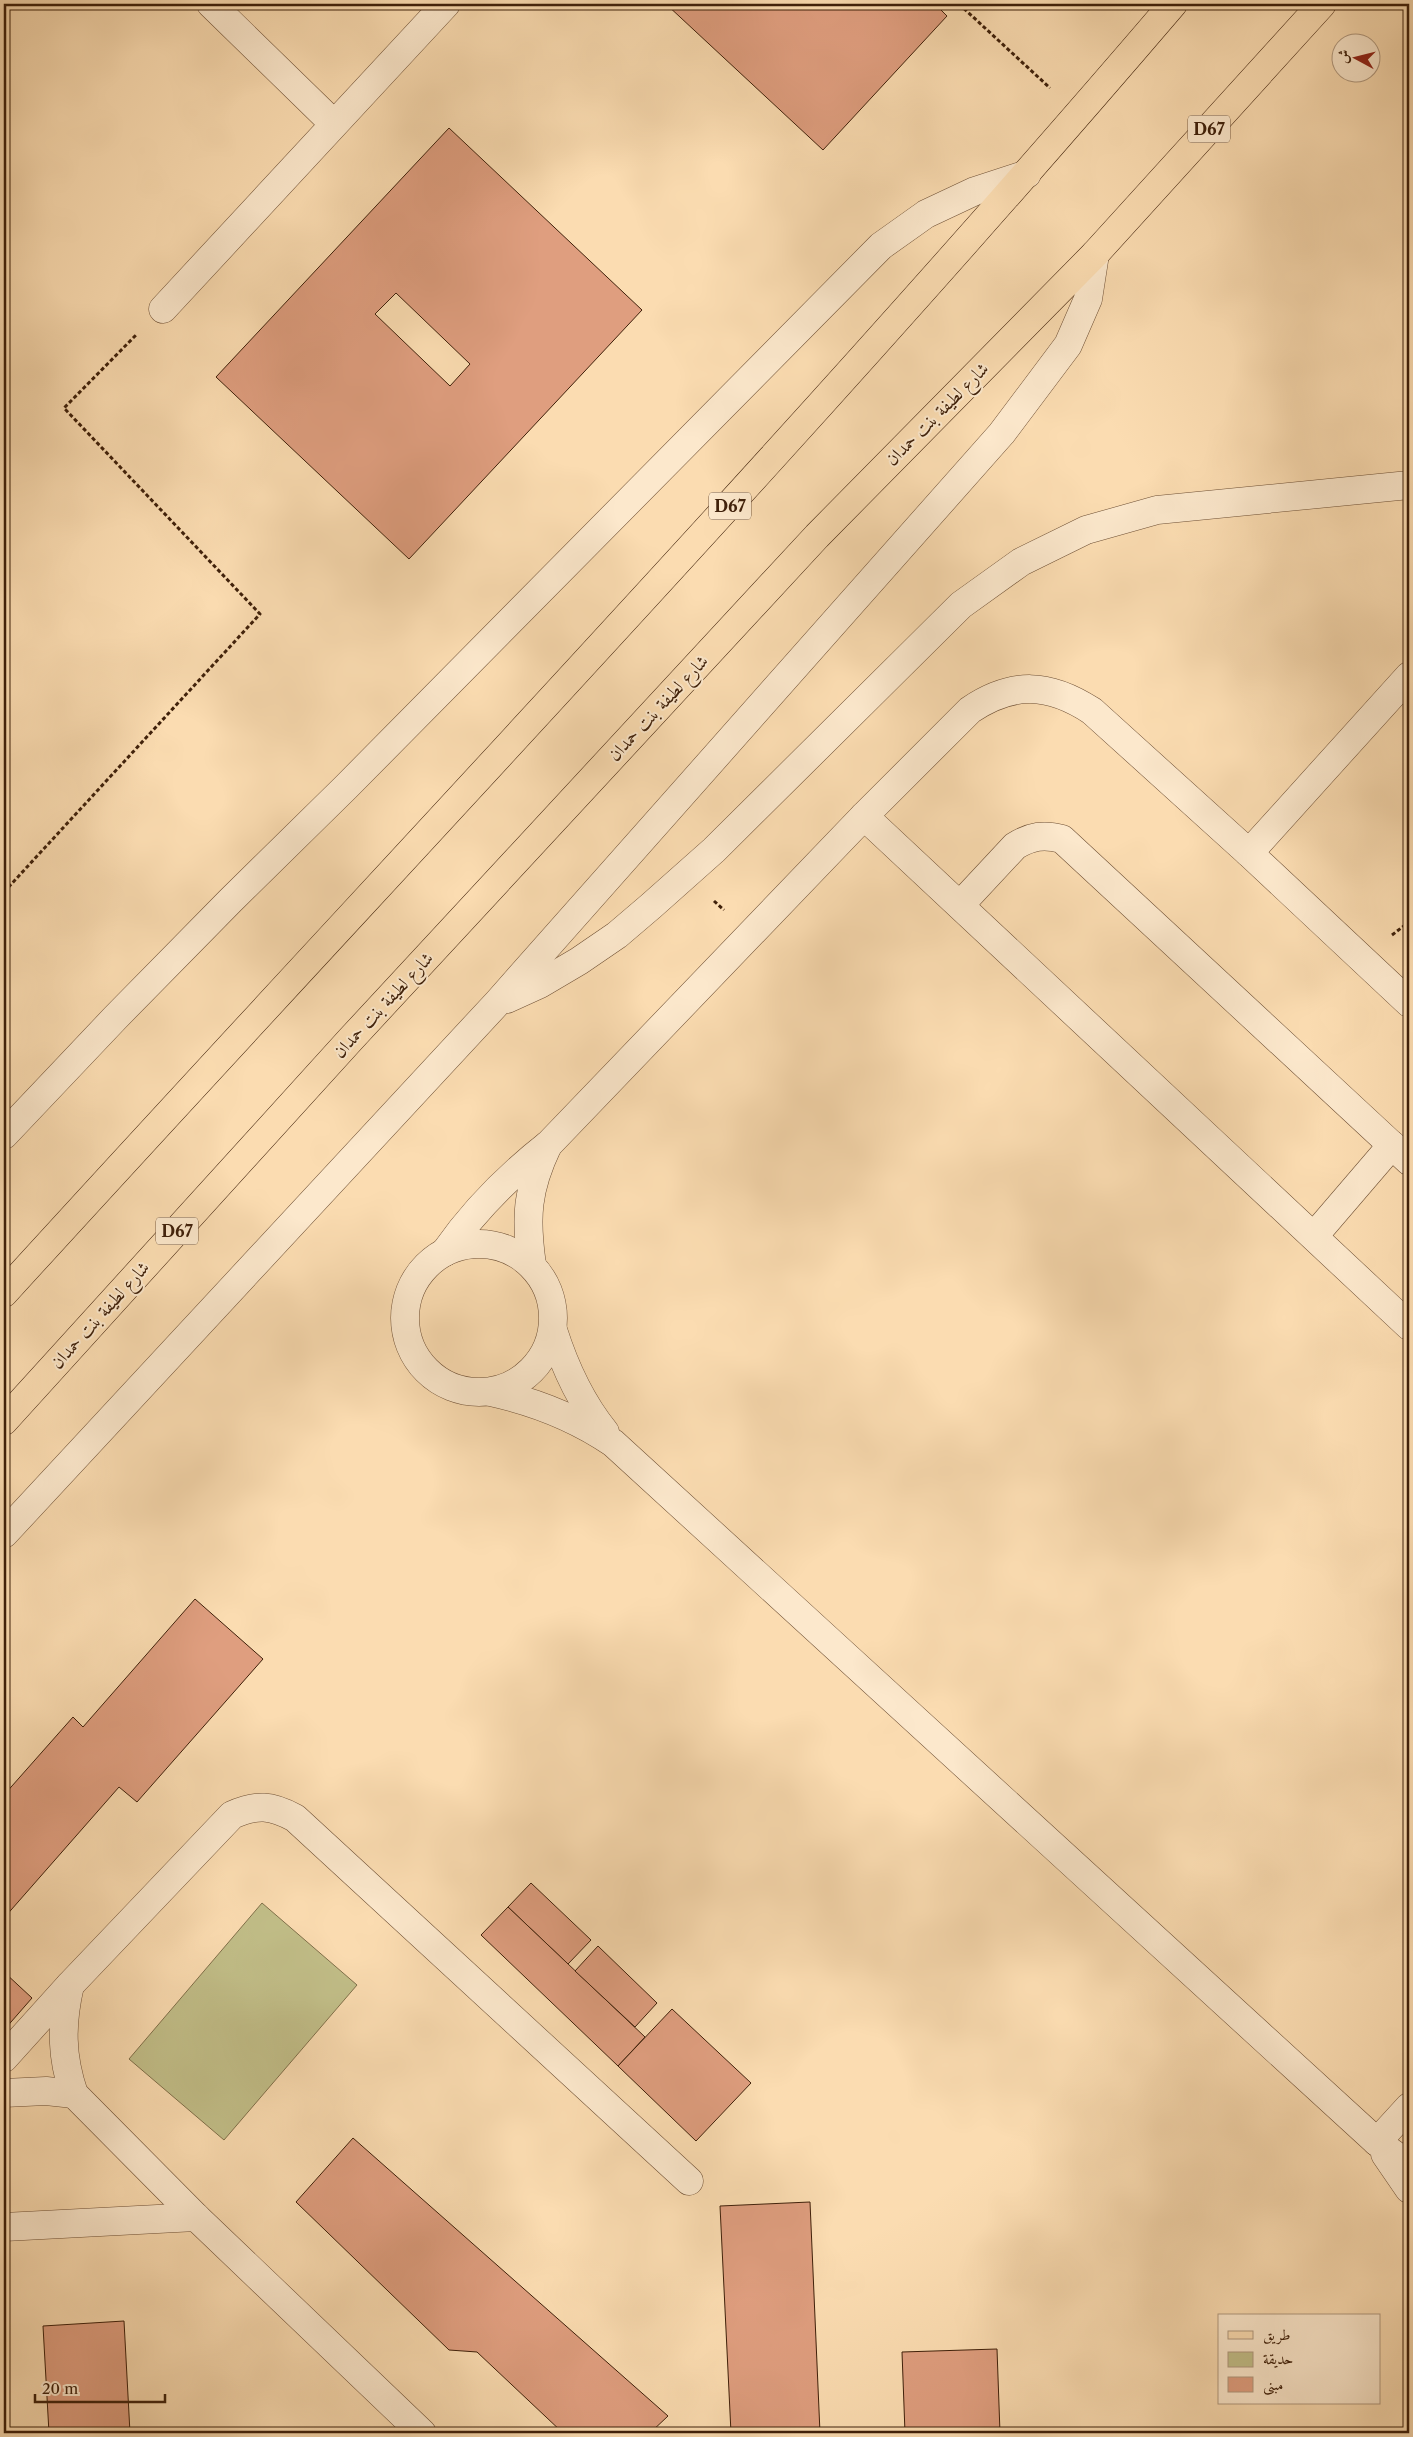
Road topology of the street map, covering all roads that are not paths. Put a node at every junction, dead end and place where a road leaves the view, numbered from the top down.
1 (211, 4) edge
2 (446, 4) edge
3 (1173, 4) edge
4 (1322, 4) edge
5 (333, 123) junction
6 (1028, 174) junction
7 (1095, 254) junction
8 (163, 309) road end
9 (1409, 485) edge
10 (1409, 676) edge
11 (864, 816) junction
12 (1249, 852) junction
13 (960, 905) junction
14 (498, 1002) junction
15 (1409, 1003) edge
16 (4, 1135) edge
17 (549, 1144) junction
18 (1401, 1153) edge
19 (1314, 1236) junction
20 (445, 1252) junction
21 (532, 1265) junction
22 (4, 1293) edge
23 (1409, 1326) edge
24 (553, 1330) junction
25 (491, 1392) junction
26 (4, 1421) edge
27 (613, 1443) junction
28 (4, 1534) edge
29 (70, 1985) junction
30 (4, 2058) edge
31 (4, 2093) edge
32 (74, 2094) junction
33 (1409, 2108) edge
34 (1377, 2142) junction
35 (1409, 2165) edge
36 (689, 2181) dead end
37 (1409, 2189) edge
38 (196, 2216) junction
39 (4, 2227) edge
40 (422, 2433) edge

1 - 5 street
2 - 5 street
3 - 6 main road, D67
4 - 7 main road, شارع لطيفة بنت حمدان / D67
5 - 8 street
6 - 16 street
6 - 22 main road, D67
7 - 14 street
7 - 26 main road, شارع لطيفة بنت حمدان / D67
9 - 14 street
10 - 12 street
11 - 12 street
11 - 13 street
11 - 17 street
12 - 15 street
13 - 18 street
13 - 19 street
14 - 28 street
17 - 20 street
17 - 21 street
18 - 19 street
19 - 23 street
20 - 21 street
20 - 25 street
21 - 24 street
24 - 25 street
24 - 27 street
25 - 27 street
27 - 34 street
29 - 30 street
29 - 32 street
29 - 36 street
31 - 32 street
32 - 38 street
33 - 34 street
34 - 35 street
34 - 37 street
38 - 39 street
38 - 40 street

